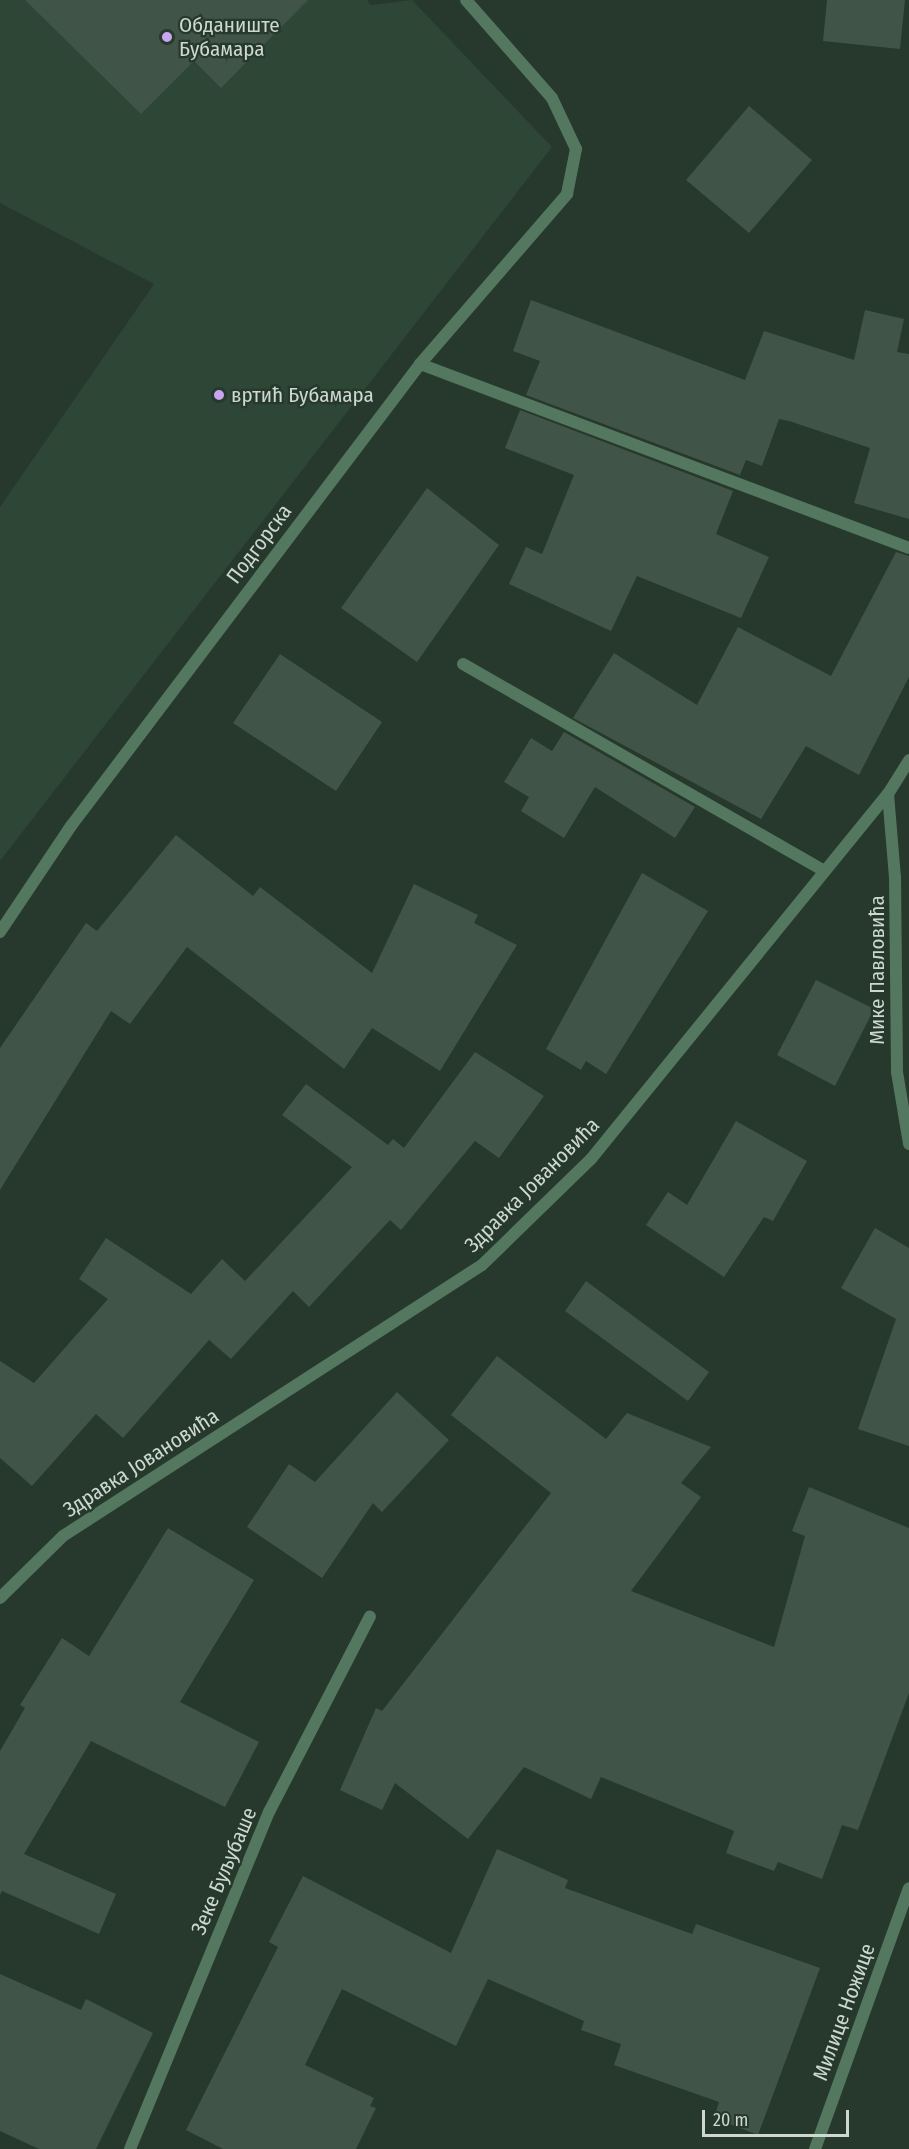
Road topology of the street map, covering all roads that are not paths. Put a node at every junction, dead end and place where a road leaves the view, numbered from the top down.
1 (466, 0) edge
2 (420, 364) junction
3 (909, 548) edge
4 (464, 664) dead end
5 (909, 760) edge
6 (888, 794) junction
7 (822, 870) junction
8 (0, 932) edge
9 (909, 1144) edge
10 (0, 1598) edge
11 (370, 1616) dead end
12 (909, 1888) edge
13 (130, 2149) edge
14 (816, 2149) edge

1 - 2 street, Подгорска
2 - 3 street
2 - 8 street, Подгорска
4 - 7 street
5 - 6 street, Здравка Јовановића
6 - 7 street, Здравка Јовановића
6 - 9 street, Мике Павловића
7 - 10 street, Здравка Јовановића
11 - 13 street, Зеке Буљубаше
12 - 14 street, Милице Ножице

